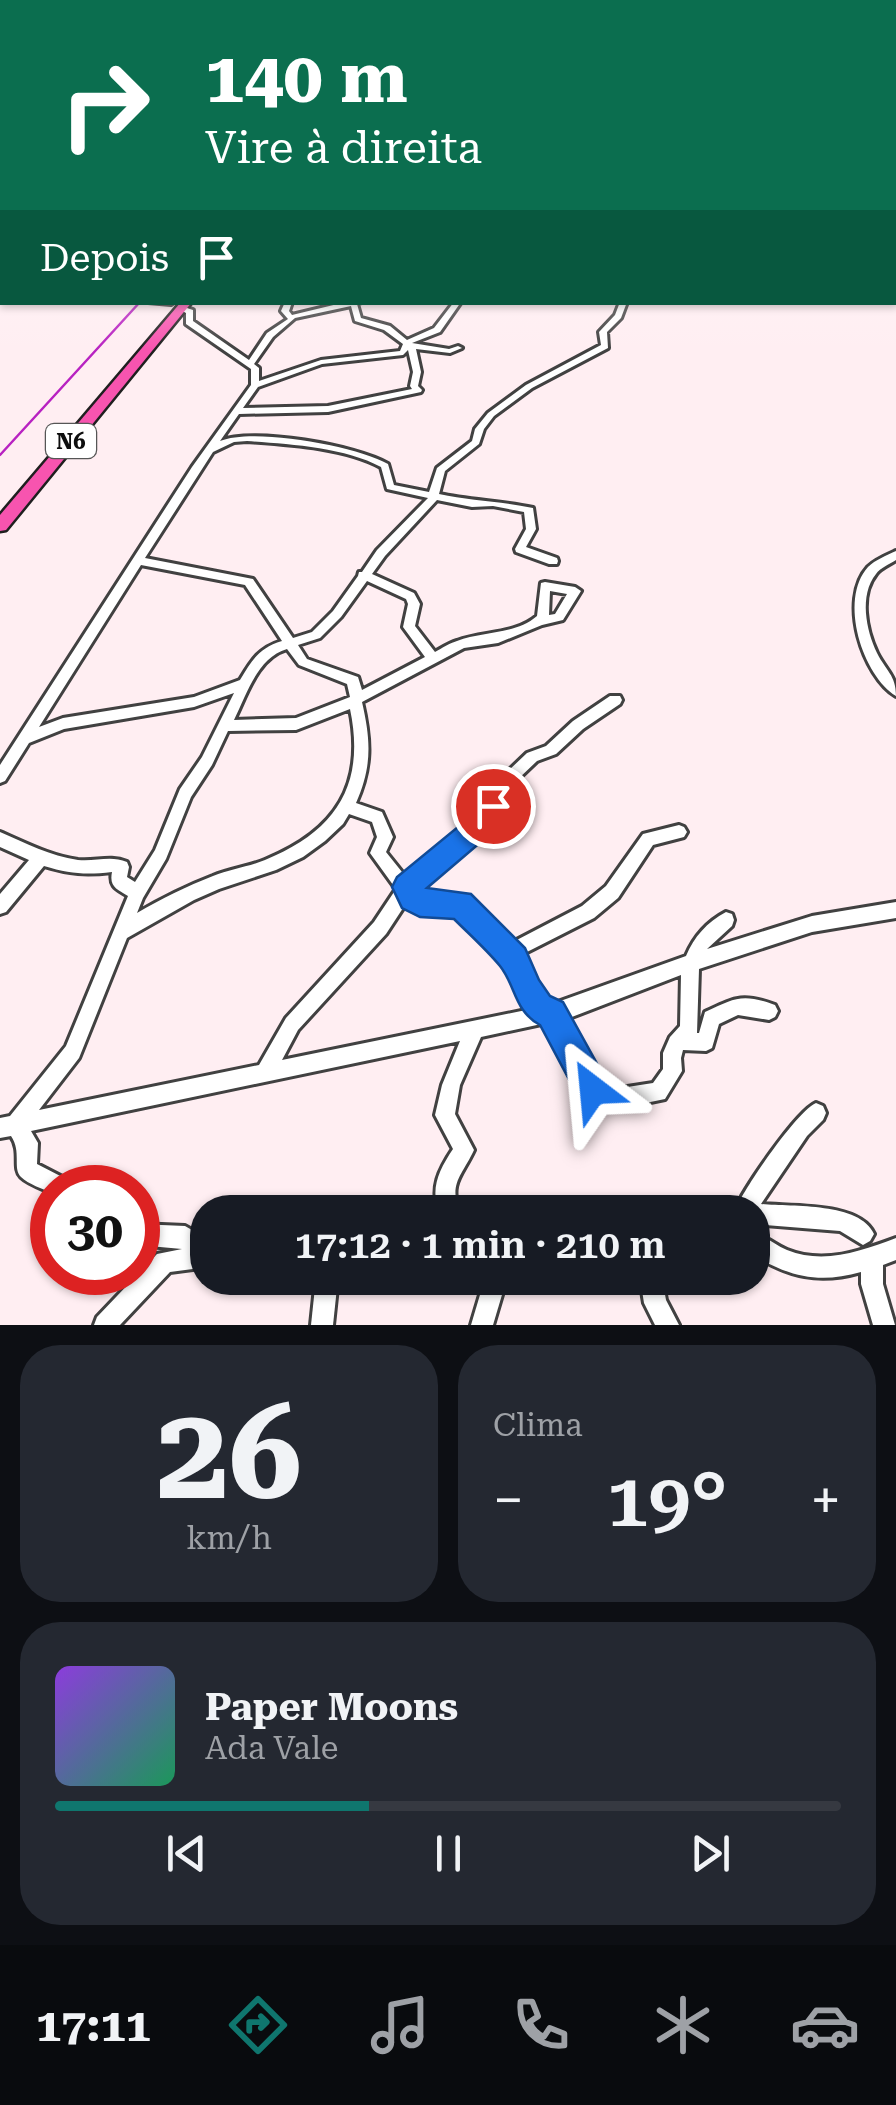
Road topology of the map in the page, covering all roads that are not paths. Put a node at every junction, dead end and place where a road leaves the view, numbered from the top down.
1 (179, 305) edge
2 (181, 305) edge
3 (288, 305) edge
4 (351, 305) edge
5 (356, 305) edge
6 (456, 305) edge
7 (623, 305) edge
8 (291, 317) junction
9 (409, 345) junction
10 (458, 348) dead end
11 (142, 356) junction
12 (250, 364) junction
13 (254, 385) junction
14 (238, 412) junction
15 (209, 451) junction
16 (434, 495) junction
17 (0, 513) edge
18 (0, 526) edge
19 (896, 555) edge
20 (140, 561) junction
21 (554, 561) dead end
22 (363, 576) junction
23 (538, 622) dead end
24 (290, 644) junction
25 (434, 660) junction
26 (245, 684) junction
27 (896, 690) edge
28 (356, 699) junction
29 (615, 700) dead end
30 (224, 726) junction
31 (26, 738) junction
32 (0, 777) edge
33 (347, 808) junction
34 (680, 832) dead end
35 (0, 839) edge
36 (42, 856) junction
37 (407, 887) junction
38 (138, 893) junction
39 (0, 906) edge
40 (896, 910) edge
41 (726, 920) dead end
42 (122, 933) junction
43 (514, 958) junction
44 (688, 964) junction
45 (769, 1012) dead end
46 (551, 1014) junction
47 (475, 1029) junction
48 (679, 1041) junction
49 (264, 1072) junction
50 (816, 1113) dead end
51 (7, 1127) edge
52 (30, 1171) edge
53 (445, 1195) edge
54 (756, 1195) edge
55 (770, 1215) edge
56 (863, 1234) dead end
57 (160, 1236) edge
58 (190, 1241) edge
59 (896, 1249) edge
60 (770, 1254) edge
61 (190, 1258) edge
62 (872, 1258) junction
63 (325, 1295) edge
64 (491, 1295) edge
65 (654, 1295) edge
66 (104, 1325) edge
67 (322, 1325) edge
68 (482, 1325) edge
69 (668, 1325) edge
70 (884, 1325) edge

1 - 11 highway, N6
2 - 12 street
3 - 8 street
4 - 8 street
5 - 9 street
6 - 9 street
7 - 16 street
8 - 12 street
9 - 10 street
9 - 13 street
9 - 14 street
11 - 17 highway, N6
11 - 18 highway, N6
12 - 13 street
13 - 14 street
14 - 15 street
15 - 16 street
15 - 20 street
16 - 21 street
16 - 22 street
19 - 27 street
20 - 24 street
20 - 31 street
22 - 24 street
22 - 25 street
23 - 25 street
24 - 26 street
24 - 28 street
25 - 28 street
26 - 30 street
26 - 31 street
28 - 30 street
28 - 33 street
29 - 37 street
30 - 38 street
31 - 32 street
33 - 37 street
33 - 42 street
34 - 43 street
35 - 36 street
36 - 38 street
36 - 39 street
37 - 43 street
37 - 49 street
38 - 42 street
40 - 44 street
41 - 44 street
42 - 51 street
43 - 46 street
44 - 46 street
44 - 48 street
45 - 48 street
46 - 47 street
46 - 48 street
47 - 49 street
47 - 53 street
49 - 51 street
50 - 54 street
51 - 52 street
55 - 56 street
57 - 58 street
59 - 62 street
60 - 62 street
61 - 66 street
62 - 70 street
63 - 67 street
64 - 68 street
65 - 69 street

